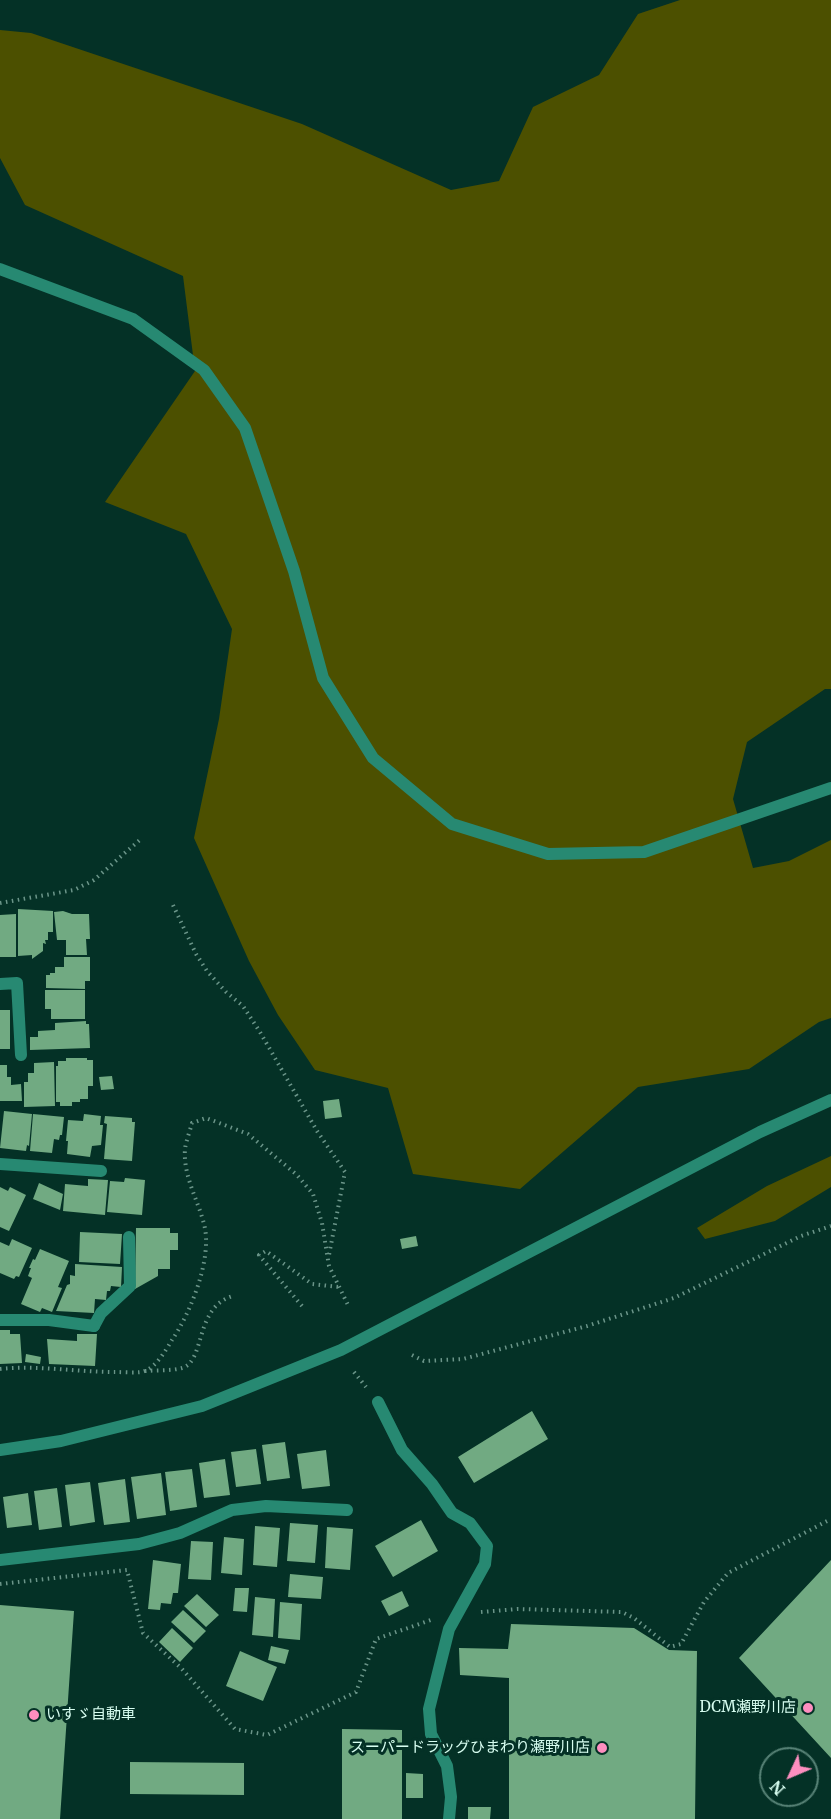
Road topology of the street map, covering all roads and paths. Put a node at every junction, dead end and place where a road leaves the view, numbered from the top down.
1 (0, 269) edge
2 (831, 788) edge
3 (142, 838) dead end
4 (0, 903) edge
5 (173, 905) dead end
6 (0, 984) edge
7 (21, 1055) dead end
8 (831, 1100) edge
9 (0, 1164) edge
10 (101, 1171) dead end
11 (831, 1226) edge
12 (129, 1237) dead end
13 (328, 1258) junction
14 (339, 1287) junction
15 (233, 1296) dead end
16 (348, 1305) dead end
17 (302, 1306) dead end
18 (0, 1320) edge
19 (412, 1355) dead end
20 (0, 1369) edge
21 (143, 1372) junction
22 (378, 1402) dead end
23 (0, 1450) edge
24 (347, 1510) dead end
25 (831, 1519) edge
26 (0, 1560) edge
27 (0, 1584) edge
28 (459, 1610) junction
29 (449, 1819) edge

1 - 2 street
3 - 4 path
5 - 13 path
6 - 7 street
8 - 23 street
9 - 10 street
11 - 19 path
12 - 18 street
13 - 14 path
13 - 21 path
14 - 16 path
14 - 17 path
15 - 21 path
20 - 21 path
22 - 28 street
24 - 26 street
25 - 28 path
27 - 28 path
28 - 29 street

